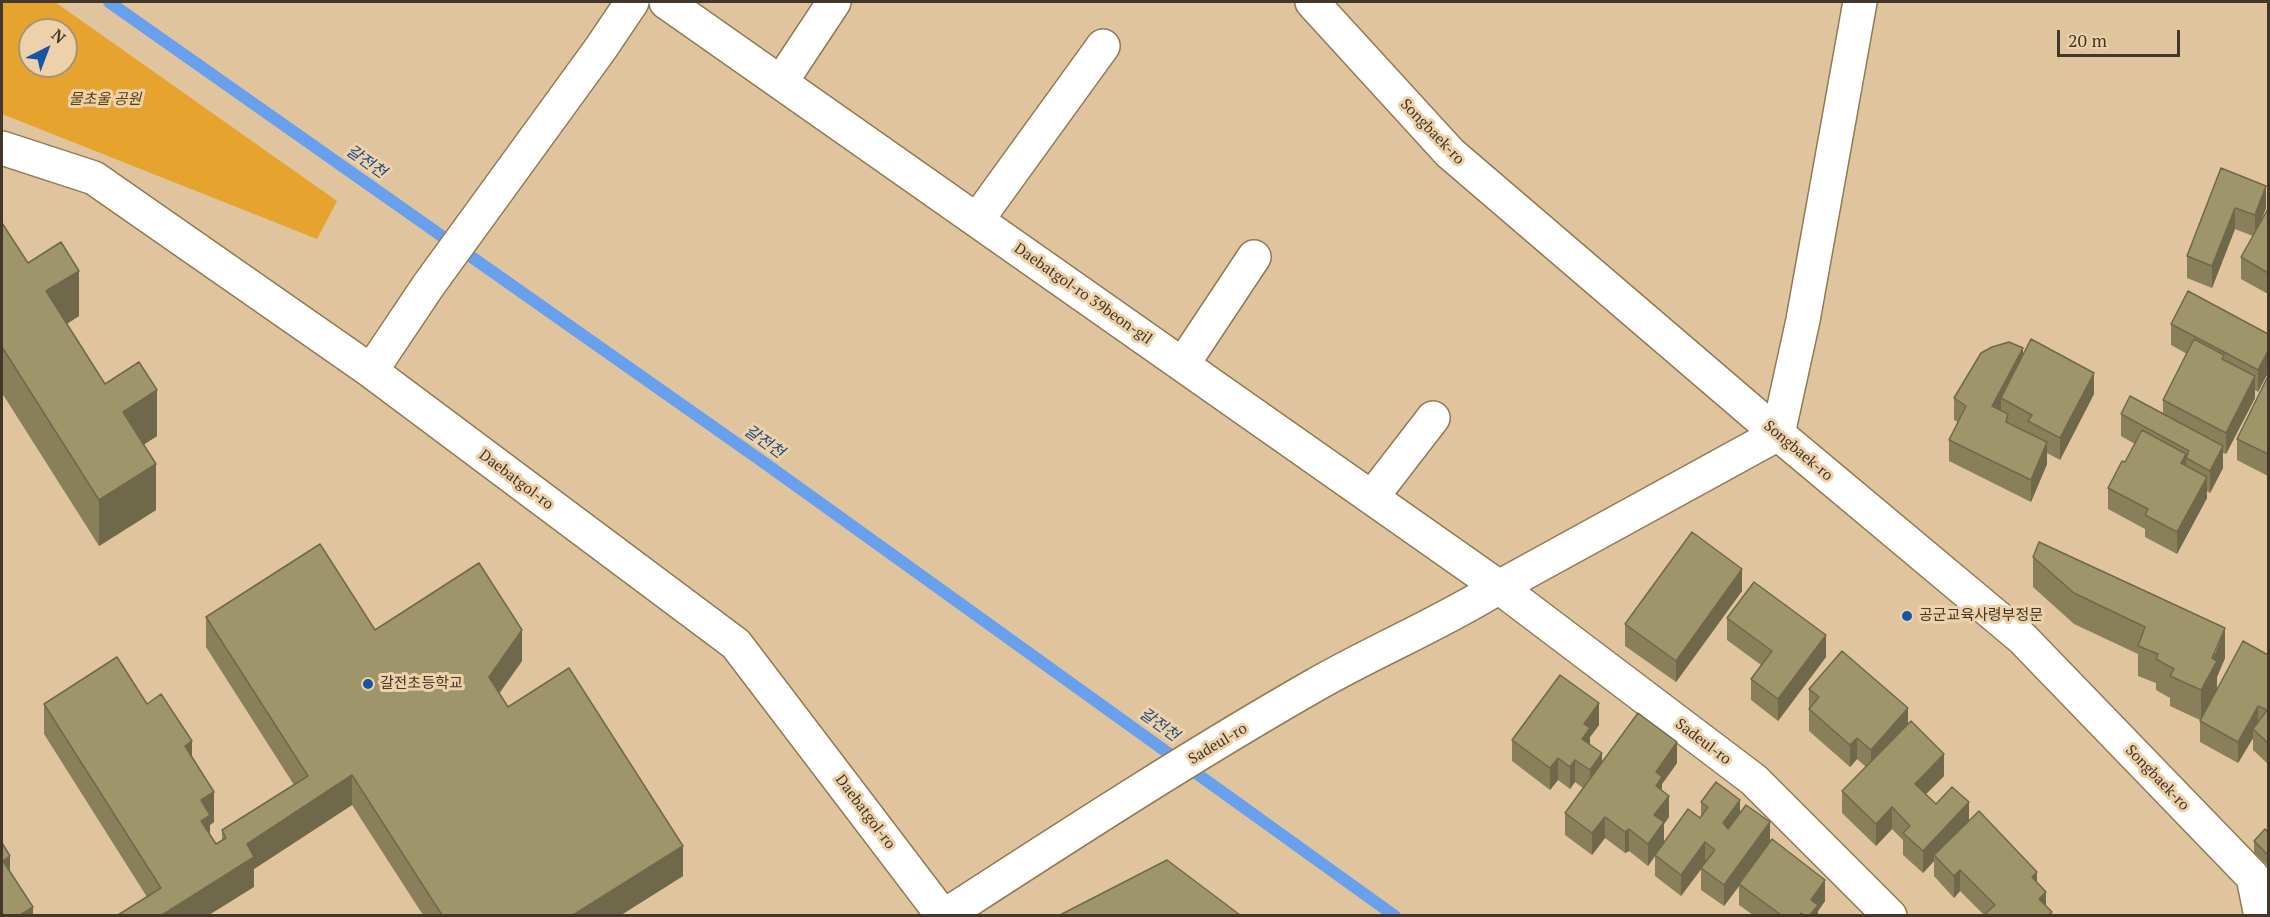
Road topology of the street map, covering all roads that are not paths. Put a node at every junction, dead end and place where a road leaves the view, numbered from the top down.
1 (632, 2) edge
2 (666, 2) edge
3 (834, 2) edge
4 (1312, 2) edge
5 (1860, 2) edge
6 (1102, 46) dead end
7 (781, 82) junction
8 (2, 148) edge
9 (977, 220) junction
10 (1254, 258) dead end
11 (1183, 364) junction
12 (371, 371) junction
13 (1433, 418) dead end
14 (1778, 434) junction
15 (1372, 497) junction
16 (1499, 587) junction
17 (944, 915) edge
18 (1890, 915) edge
19 (2261, 915) edge

1 - 12 street
2 - 7 street, Daebatgol-ro 39beon-gil
3 - 7 street
4 - 14 street, Songbaek-ro
5 - 14 street
6 - 9 street
7 - 9 street, Daebatgol-ro 39beon-gil
8 - 12 street, Daebatgol-ro
9 - 11 street, Daebatgol-ro 39beon-gil
10 - 11 street
11 - 15 street, Daebatgol-ro 39beon-gil
12 - 17 street, Daebatgol-ro
13 - 15 street
14 - 16 street, Sadeul-ro
14 - 19 street, Songbaek-ro
15 - 16 street, Daebatgol-ro 39beon-gil
16 - 17 street, Sadeul-ro
16 - 18 street, Sadeul-ro

